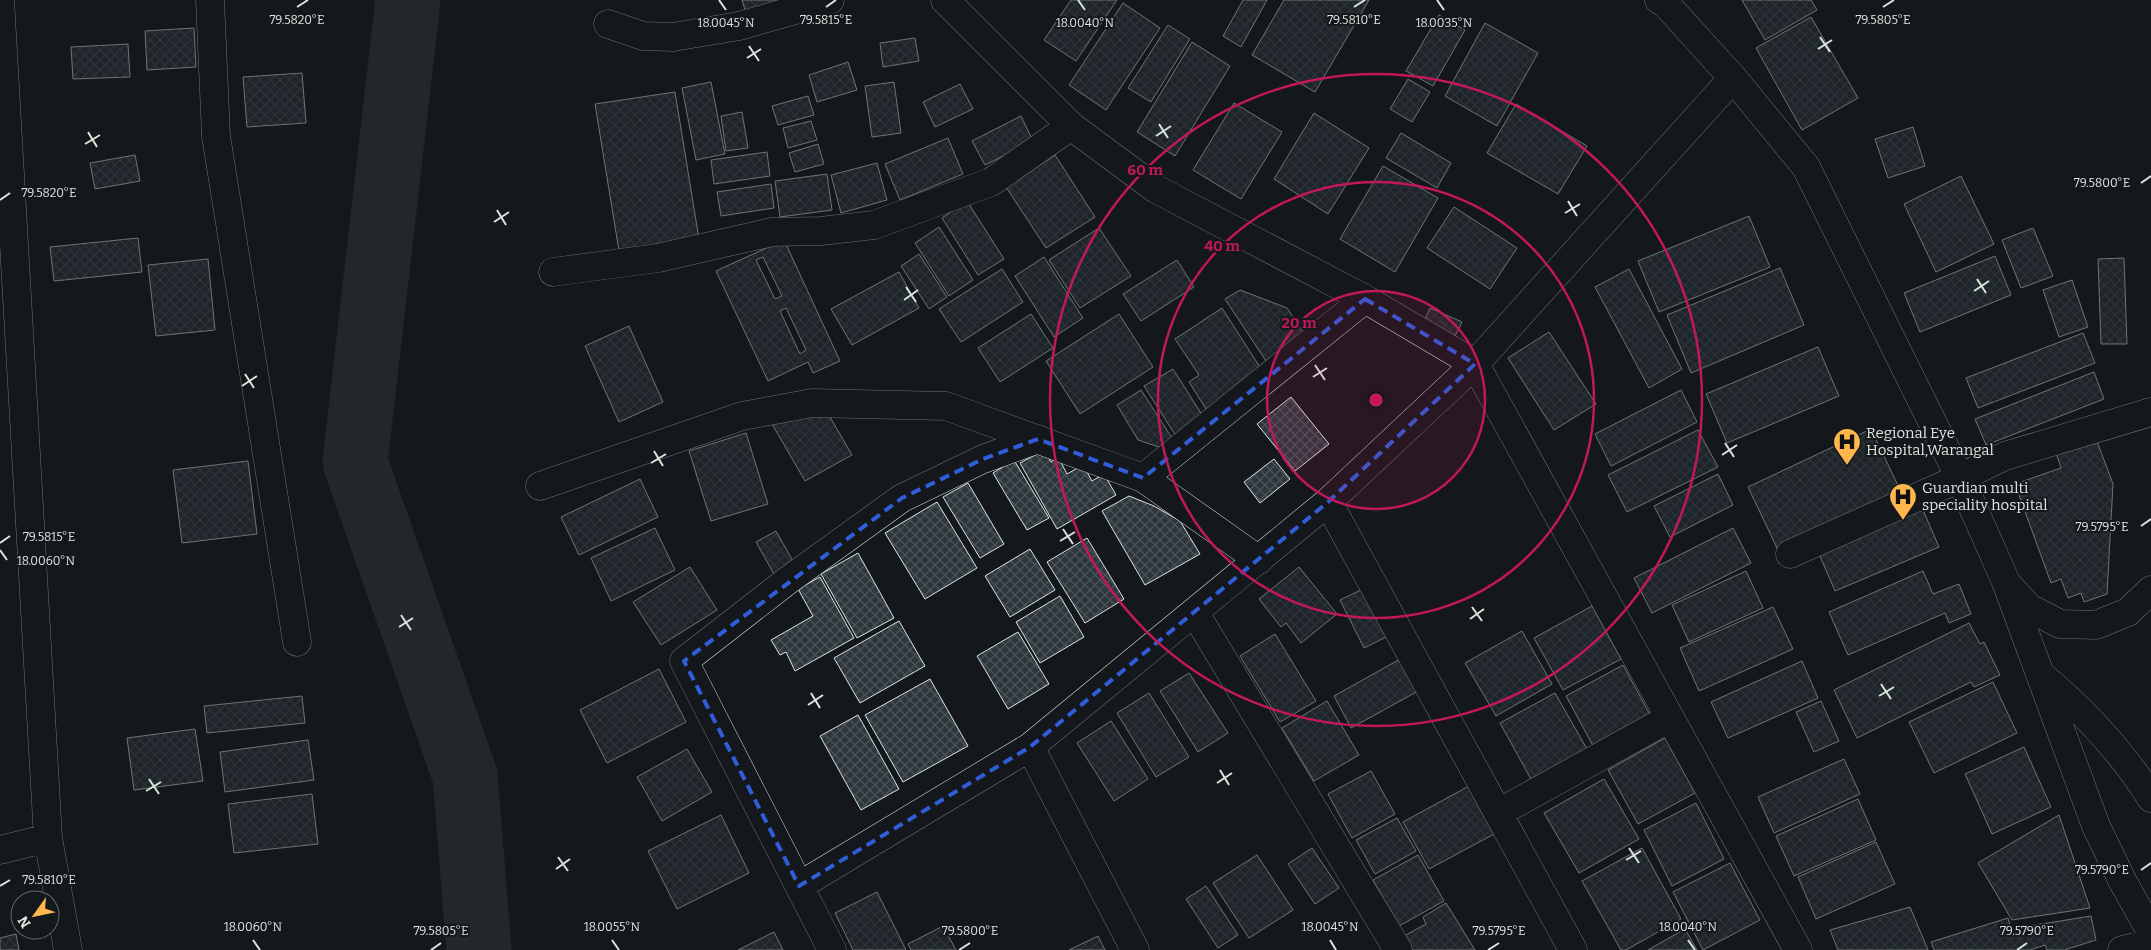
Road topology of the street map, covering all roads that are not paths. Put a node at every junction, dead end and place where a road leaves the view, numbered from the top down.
1 (0, 0) edge
2 (210, 0) edge
3 (830, 0) edge
4 (945, 0) edge
5 (1659, 0) edge
6 (608, 24) dead end
7 (2, 77) edge
8 (1733, 78) junction
9 (1071, 126) junction
10 (553, 272) dead end
11 (1365, 299) junction
12 (1475, 364) junction
13 (2151, 412) edge
14 (1038, 439) junction
15 (1143, 478) junction
16 (1960, 478) junction
17 (540, 486) dead end
18 (1328, 502) junction
19 (1790, 554) dead end
20 (1259, 560) junction
21 (2006, 582) junction
22 (2151, 590) edge
23 (1195, 613) junction
24 (296, 642) dead end
25 (2040, 675) junction
26 (1670, 718) junction
27 (1030, 747) junction
28 (2151, 798) edge
29 (1498, 813) junction
30 (48, 838) junction
31 (0, 850) edge
32 (799, 886) junction
33 (2151, 932) edge
34 (2151, 943) edge
35 (68, 950) edge
36 (832, 950) edge
37 (1135, 950) edge
38 (1398, 950) edge
39 (1573, 950) edge
40 (1798, 950) edge
41 (2122, 950) edge

1 - 7 street
2 - 24 street
3 - 6 street
4 - 9 street
5 - 8 street
7 - 30 street
8 - 12 street
8 - 16 street
9 - 10 street
9 - 11 street
11 - 12 street
11 - 15 street
12 - 18 street
12 - 26 street
13 - 16 street
14 - 15 street
14 - 17 street
14 - 32 street
15 - 20 street
16 - 19 street
16 - 21 street
18 - 20 street
18 - 29 street
20 - 23 street
21 - 22 street
21 - 25 street
23 - 27 street
23 - 38 street
25 - 28 street
25 - 33 street
26 - 29 street
26 - 40 street
27 - 32 street
27 - 37 street
29 - 39 street
30 - 31 street
30 - 35 street
32 - 36 street
34 - 41 street

